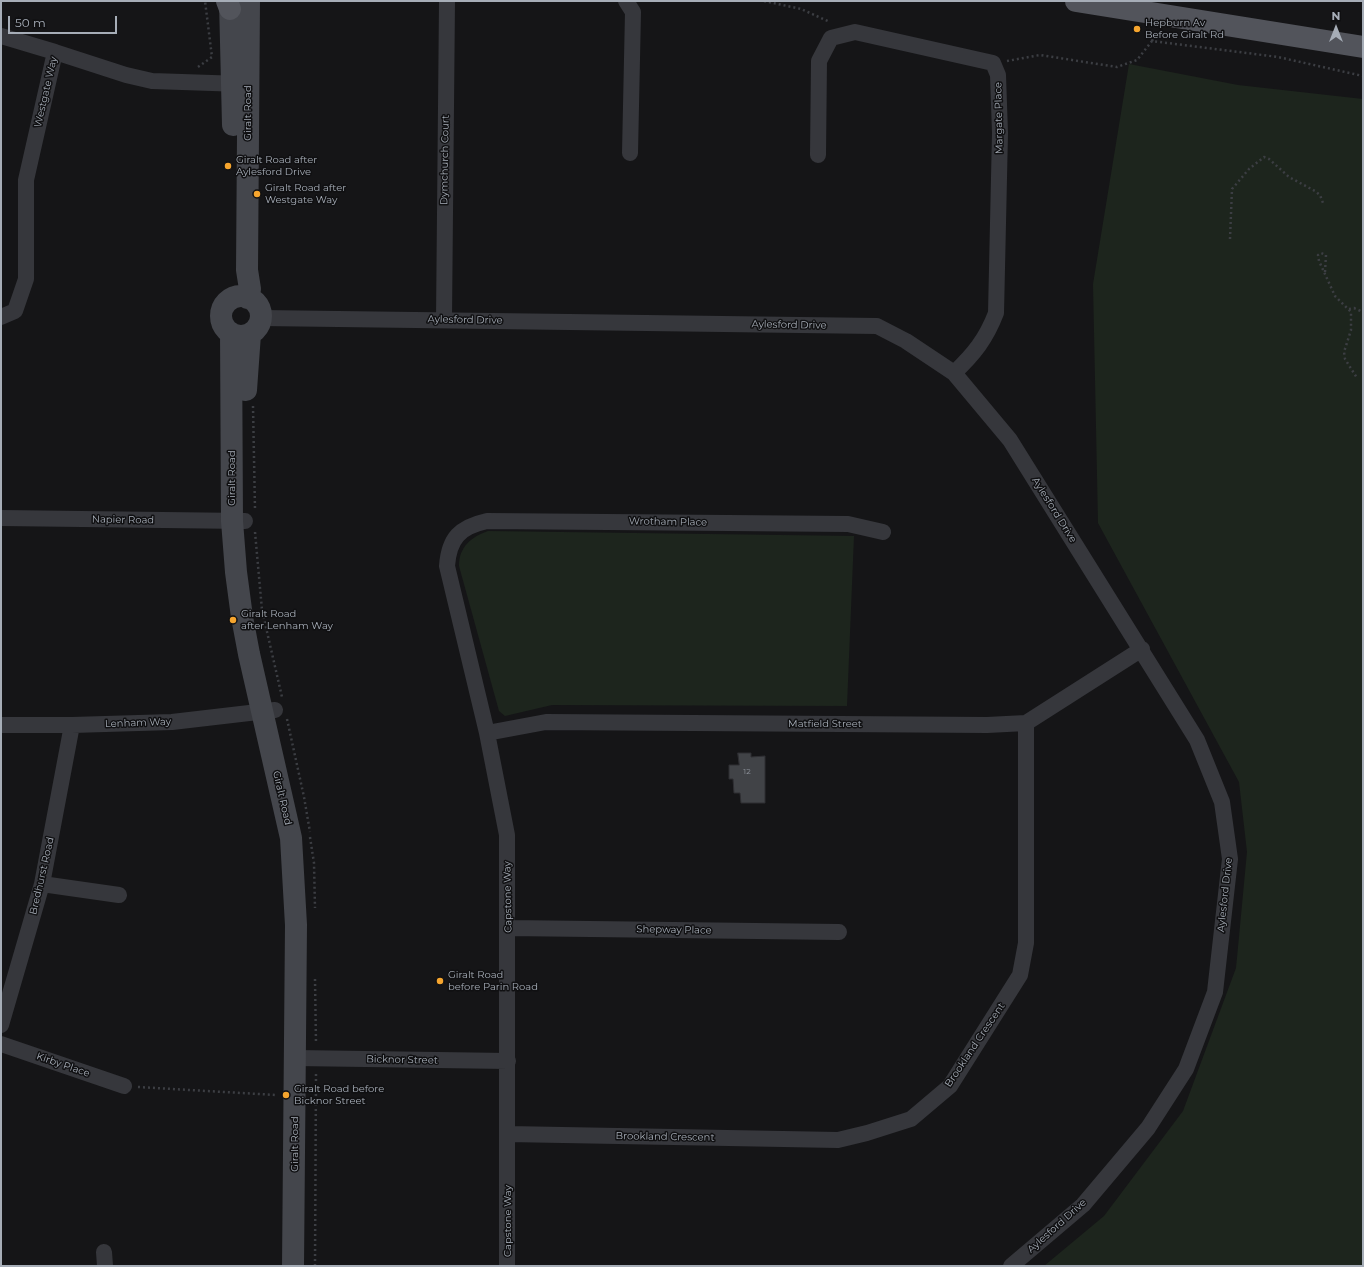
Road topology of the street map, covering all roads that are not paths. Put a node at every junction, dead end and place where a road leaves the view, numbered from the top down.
1 (447, 1) edge
2 (626, 1) edge
3 (1076, 1) edge
4 (234, 3) edge
5 (1, 36) edge
6 (1363, 47) edge
7 (55, 52) junction
8 (240, 84) junction
9 (630, 154) dead end
10 (818, 155) dead end
11 (241, 298) junction
12 (1, 317) edge
13 (444, 319) junction
14 (247, 328) junction
15 (954, 373) junction
16 (1, 518) edge
17 (238, 521) junction
18 (883, 532) dead end
19 (457, 536) joint
20 (1142, 649) junction
21 (268, 711) junction
22 (1026, 723) junction
23 (1, 725) edge
24 (72, 725) junction
25 (487, 733) junction
26 (42, 884) junction
27 (119, 895) dead end
28 (508, 928) junction
29 (839, 932) dead end
30 (1, 1025) edge
31 (1, 1044) edge
32 (302, 1058) junction
33 (508, 1061) junction
34 (124, 1086) road end
35 (508, 1134) junction
36 (293, 1266) edge
37 (306, 1266) edge
38 (507, 1266) edge
39 (1011, 1266) edge

1 - 13 street, Dymchurch Court
2 - 9 street
3 - 6 main road
4 - 8 street, Giralt Road
5 - 7 street
7 - 8 street, Westgate Way
7 - 12 street, Westgate Way
8 - 11 street, Giralt Road
10 - 15 street, Margate Place
11 - 14 street
11 - 14 street
13 - 14 street, Aylesford Drive
13 - 15 street, Aylesford Drive
14 - 17 street, Giralt Road
15 - 20 street, Aylesford Drive
16 - 17 street, Napier Road
17 - 21 street, Giralt Road
18 - 19 street, Wrotham Place
19 - 25 street, Capstone Way
20 - 22 street, Matfield Street
20 - 39 street, Aylesford Drive
21 - 24 street, Lenham Way
21 - 32 street, Giralt Road
22 - 25 street, Matfield Street
22 - 35 street, Brookland Crescent
23 - 24 street, Lenham Way
24 - 26 street, Bredhurst Road
25 - 28 street, Capstone Way
26 - 27 street
26 - 30 street, Bredhurst Road
28 - 29 street, Shepway Place
28 - 33 street, Capstone Way
31 - 34 street, Kirby Place
32 - 33 street, Bicknor Street
32 - 36 street, Giralt Road
32 - 37 street, Giralt Road
33 - 35 street, Capstone Way
35 - 38 street, Capstone Way

